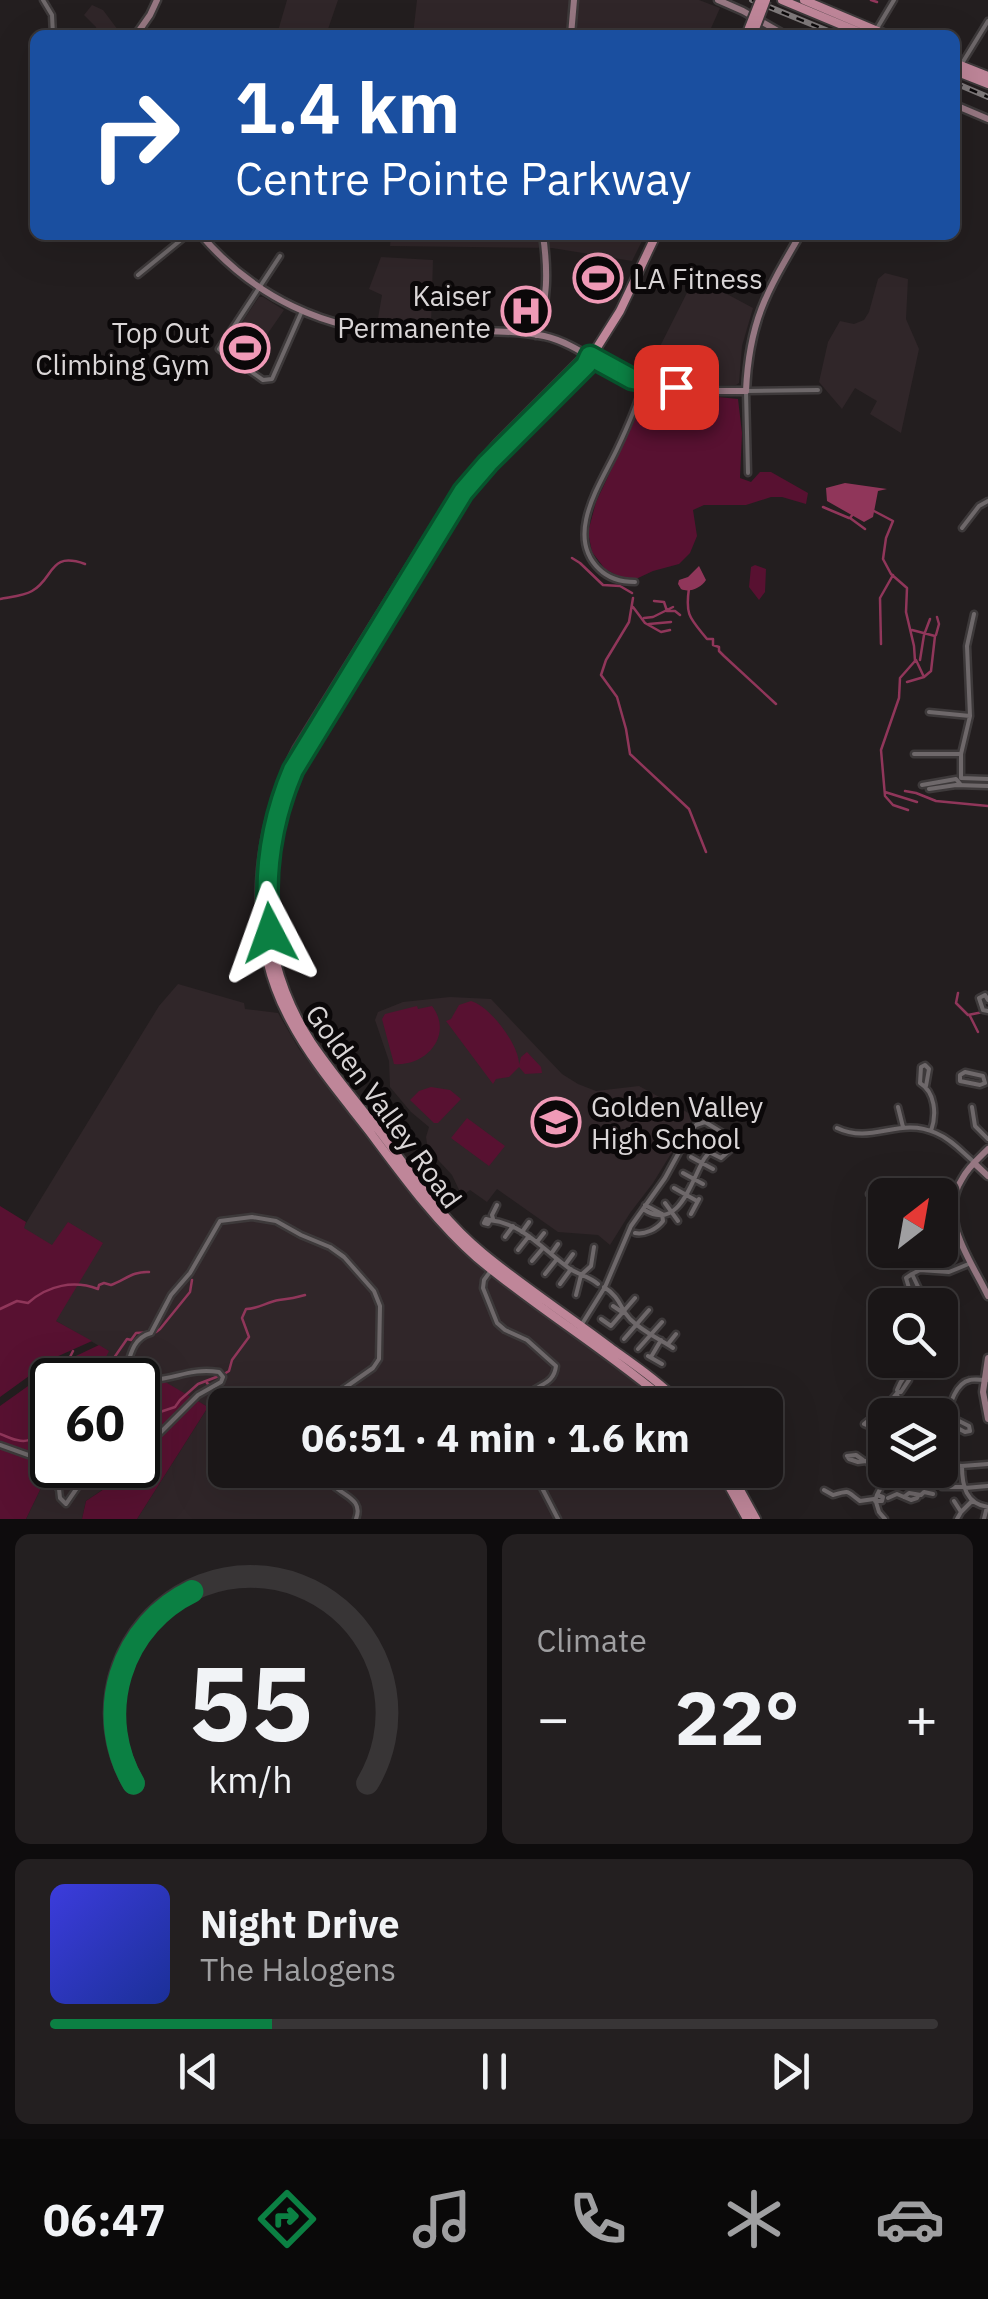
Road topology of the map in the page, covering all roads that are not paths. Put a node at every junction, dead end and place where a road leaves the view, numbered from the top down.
1 (44, 0) edge
2 (157, 0) edge
3 (574, 0) edge
4 (718, 0) edge
5 (763, 0) edge
6 (782, 0) edge
7 (804, 0) edge
8 (894, 0) edge
9 (988, 21) edge
10 (53, 30) edge
11 (140, 30) edge
12 (571, 30) edge
13 (752, 30) edge
14 (776, 30) edge
15 (861, 30) edge
16 (863, 30) edge
17 (874, 30) edge
18 (960, 63) edge
19 (960, 70) edge
20 (960, 71) edge
21 (988, 76) edge
22 (988, 84) edge
23 (960, 107) edge
24 (988, 119) edge
25 (182, 240) edge
26 (206, 240) edge
27 (544, 240) edge
28 (654, 240) edge
29 (797, 240) edge
30 (280, 256) dead end
31 (138, 275) dead end
32 (260, 288) junction
33 (302, 311) junction
34 (536, 335) junction
35 (590, 356) junction
36 (643, 383) junction
37 (818, 390) dead end
38 (746, 391) junction
39 (748, 473) dead end
40 (988, 501) edge
41 (962, 528) dead end
42 (634, 582) dead end
43 (974, 614) dead end
44 (929, 712) dead end
45 (970, 716) junction
46 (914, 754) dead end
47 (961, 754) junction
48 (988, 779) edge
49 (961, 782) junction
50 (922, 785) dead end
51 (988, 786) edge
52 (928, 789) dead end
53 (988, 1000) edge
54 (988, 1011) edge
55 (986, 1079) edge
56 (926, 1086) dead end
57 (898, 1107) dead end
58 (972, 1107) dead end
59 (903, 1127) junction
60 (837, 1128) dead end
61 (932, 1131) junction
62 (988, 1139) edge
63 (701, 1141) dead end
64 (988, 1149) edge
65 (711, 1150) junction
66 (730, 1150) dead end
67 (691, 1156) dead end
68 (702, 1163) junction
69 (974, 1163) junction
70 (713, 1169) dead end
71 (683, 1173) dead end
72 (988, 1176) edge
73 (694, 1179) junction
74 (704, 1184) dead end
75 (958, 1186) edge
76 (674, 1188) dead end
77 (687, 1195) junction
78 (664, 1203) dead end
79 (497, 1205) dead end
80 (644, 1208) junction
81 (672, 1211) junction
82 (514, 1213) dead end
83 (662, 1214) junction
84 (691, 1214) dead end
85 (678, 1221) dead end
86 (530, 1222) dead end
87 (510, 1225) junction
88 (522, 1232) junction
89 (544, 1233) dead end
90 (636, 1234) dead end
91 (529, 1236) junction
92 (958, 1236) edge
93 (504, 1237) dead end
94 (537, 1242) junction
95 (558, 1244) dead end
96 (594, 1246) dead end
97 (543, 1248) junction
98 (518, 1250) dead end
99 (551, 1254) junction
100 (573, 1254) dead end
101 (557, 1258) junction
102 (532, 1261) dead end
103 (972, 1263) junction
104 (564, 1265) junction
105 (492, 1269) junction
106 (571, 1269) junction
107 (545, 1274) dead end
108 (912, 1274) dead end
109 (582, 1275) junction
110 (560, 1284) dead end
111 (605, 1288) junction
112 (576, 1295) dead end
113 (988, 1296) edge
114 (636, 1298) dead end
115 (613, 1306) dead end
116 (623, 1309) junction
117 (649, 1310) dead end
118 (600, 1319) dead end
119 (662, 1322) dead end
120 (636, 1324) junction
121 (579, 1329) junction
122 (676, 1334) dead end
123 (650, 1336) junction
124 (624, 1339) dead end
125 (661, 1340) junction
126 (638, 1349) dead end
127 (129, 1358) edge
128 (988, 1358) edge
129 (662, 1364) dead end
130 (160, 1378) edge
131 (909, 1378) edge
132 (986, 1380) edge
133 (210, 1388) edge
134 (347, 1388) edge
135 (538, 1388) edge
136 (652, 1388) edge
137 (663, 1388) edge
138 (208, 1389) edge
139 (898, 1398) edge
140 (954, 1398) edge
141 (988, 1419) edge
142 (160, 1433) edge
143 (0, 1445) edge
144 (30, 1455) edge
145 (868, 1459) edge
146 (864, 1460) dead end
147 (985, 1462) edge
148 (958, 1466) edge
149 (962, 1466) junction
150 (986, 1473) edge
151 (988, 1486) edge
152 (958, 1487) edge
153 (965, 1487) junction
154 (58, 1488) edge
155 (76, 1488) edge
156 (334, 1488) edge
157 (542, 1488) edge
158 (730, 1488) edge
159 (739, 1488) edge
160 (881, 1488) edge
161 (951, 1488) edge
162 (840, 1492) dead end
163 (951, 1494) dead end
164 (920, 1495) dead end
165 (879, 1499) junction
166 (954, 1501) dead end
167 (972, 1502) junction
168 (988, 1507) edge
169 (960, 1512) junction
170 (356, 1519) edge
171 (558, 1519) edge
172 (747, 1519) edge
173 (756, 1519) edge
174 (885, 1519) edge
175 (958, 1519) edge
176 (984, 1519) edge

1 - 10 street
2 - 11 street
3 - 12 street
4 - 14 street
5 - 13 main road, bridge
6 - 15 main road
7 - 16 main road
8 - 17 street
9 - 18 street
19 - 21 main road
20 - 22 main road
23 - 24 street
25 - 31 street
26 - 32 street
27 - 34 street
28 - 35 main road, Golden Valley Road
29 - 38 street
30 - 32 street
32 - 33 street
32 - 33 street
33 - 34 street
34 - 35 street
35 - 36 street
35 - 105 main road, Golden Valley Road
35 - 121 main road, Golden Valley Road
36 - 38 street
36 - 42 street
37 - 38 street
38 - 39 street
40 - 41 street
43 - 45 street
44 - 45 street
45 - 47 street
46 - 47 street
47 - 49 street
48 - 49 street
49 - 50 street
49 - 51 street
49 - 52 street
53 - 54 street
55 - 55 street
56 - 61 street
57 - 59 street
58 - 62 street
59 - 60 street
59 - 61 street
61 - 69 street
63 - 65 street
64 - 69 street
65 - 66 street
65 - 68 street
65 - 80 street
67 - 68 street
68 - 70 street
68 - 73 street
69 - 72 street
69 - 75 street
71 - 73 street
73 - 74 street
73 - 77 street
76 - 77 street
77 - 81 street
77 - 84 street
78 - 81 street
79 - 87 street
80 - 83 street
80 - 111 street
81 - 83 street
81 - 85 street
82 - 87 street
83 - 90 street
86 - 88 street
87 - 88 street
87 - 93 street
88 - 91 street
89 - 94 street
91 - 94 street
91 - 98 street
92 - 103 street
94 - 97 street
95 - 99 street
96 - 109 street
97 - 99 street
97 - 102 street
99 - 101 street
100 - 104 street
101 - 104 street
101 - 107 street
103 - 108 street
103 - 113 street
104 - 106 street
105 - 121 main road, Golden Valley Road
105 - 135 street
106 - 109 street
106 - 110 street
109 - 111 street
109 - 112 street
111 - 116 street
111 - 121 street
114 - 116 street
115 - 116 street
116 - 118 street
116 - 120 street
117 - 120 street
119 - 123 street
120 - 123 street
120 - 124 street
121 - 136 main road, Golden Valley Road
121 - 137 main road, Golden Valley Road
122 - 125 street
123 - 125 street
123 - 126 street
125 - 129 street
127 - 134 street
128 - 132 street
130 - 133 street
131 - 139 street
132 - 140 street
132 - 141 street
138 - 142 street
143 - 144 street
145 - 146 street
147 - 149 street
147 - 150 street
148 - 149 street
149 - 153 street
151 - 153 street
152 - 153 street
153 - 167 street
154 - 155 street
156 - 170 street
157 - 171 street
158 - 172 main road
159 - 173 main road
160 - 165 street
161 - 163 street
162 - 165 street
164 - 165 street
165 - 174 street
166 - 169 street
167 - 168 street
167 - 169 street
168 - 176 street
169 - 175 street

